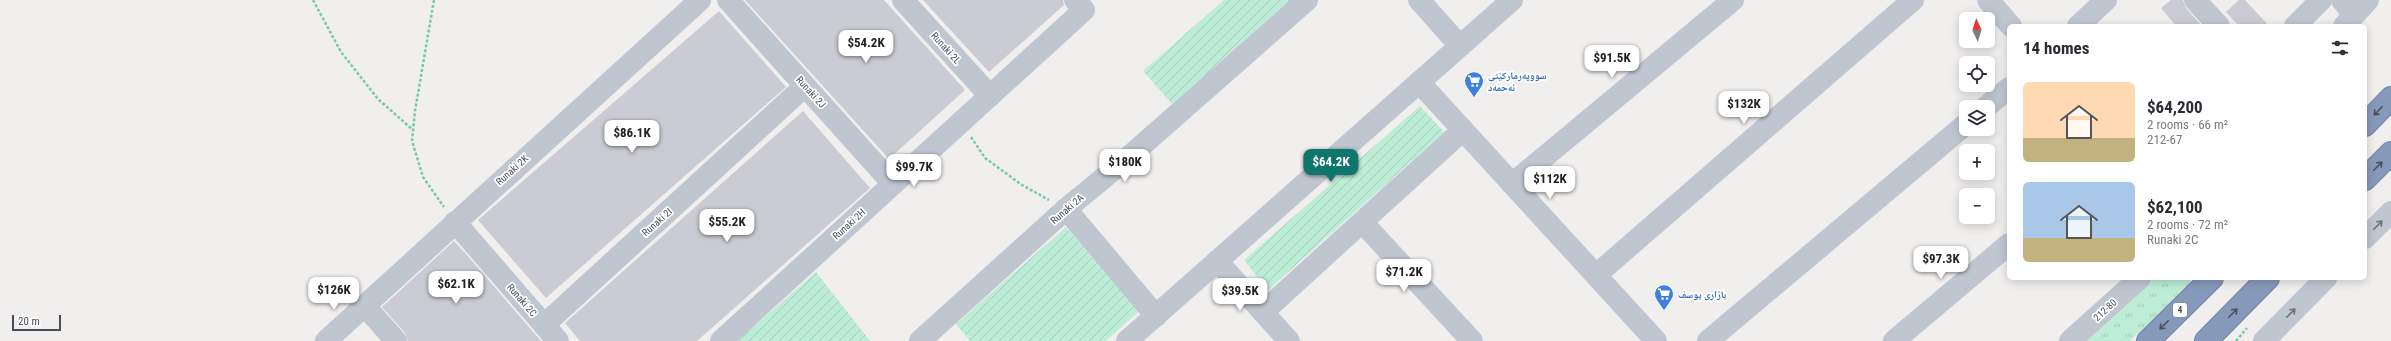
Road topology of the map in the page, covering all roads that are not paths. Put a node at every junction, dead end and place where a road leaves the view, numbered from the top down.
1 (700, 0) edge
2 (728, 0) edge
3 (903, 0) edge
4 (1307, 0) edge
5 (1419, 0) edge
6 (1512, 0) edge
7 (1733, 0) edge
8 (1914, 0) edge
9 (1988, 0) edge
10 (2106, 0) edge
11 (2195, 0) edge
12 (2321, 0) edge
13 (1079, 5) edge
14 (2009, 24) edge
15 (2080, 24) edge
16 (2217, 24) edge
17 (2296, 24) edge
18 (1460, 46) junction
19 (1419, 82) junction
20 (805, 86) junction
21 (2007, 90) edge
22 (990, 96) junction
23 (2391, 98) edge
24 (1994, 100) edge
25 (2367, 123) edge
26 (1463, 130) junction
27 (1959, 130) edge
28 (2391, 153) edge
29 (2367, 177) edge
30 (893, 184) junction
31 (1512, 184) junction
32 (1066, 209) junction
33 (2391, 212) edge
34 (455, 222) junction
35 (1362, 222) junction
36 (2367, 236) edge
37 (2007, 246) edge
38 (1217, 261) junction
39 (1596, 275) junction
40 (2138, 280) edge
41 (2210, 280) edge
42 (2266, 280) edge
43 (2324, 280) edge
44 (365, 306) junction
45 (1263, 312) junction
46 (1156, 316) junction
47 (551, 333) edge
48 (326, 341) edge
49 (396, 341) edge
50 (720, 341) edge
51 (920, 341) edge
52 (1127, 341) edge
53 (1289, 341) edge
54 (1472, 341) edge
55 (1656, 341) edge
56 (1708, 341) edge
57 (1894, 341) edge
58 (2070, 341) edge
59 (2148, 341) edge
60 (2206, 341) edge
61 (2264, 341) edge

1 - 34 street, Runaki 2K
2 - 20 street, Runaki 2J
3 - 22 street, Runaki 2L
4 - 32 street, Runaki 2A
5 - 18 street
6 - 18 street
7 - 31 street
8 - 39 street
9 - 14 street
10 - 15 street
11 - 16 street
12 - 17 street
13 - 22 street, Runaki 2H
18 - 19 street
19 - 26 street
19 - 38 street
20 - 30 street, Runaki 2J
20 - 47 street, Runaki 2I
21 - 24 street
22 - 30 street, Runaki 2H
23 -> 25 highway
26 - 31 street
26 - 35 street
27 - 56 street
29 -> 28 highway
30 - 50 street, Runaki 2H
31 - 39 street
32 - 46 street
32 - 51 street, Runaki 2A
36 -> 33 street
34 - 44 street, Runaki 2K
34 - 47 street, Runaki 2C
35 - 45 street
35 - 54 street
37 - 57 street
38 - 45 street
38 - 46 street
39 - 55 street
40 - 58 street, 212-80
41 -> 59 highway, 4
60 -> 42 highway
61 -> 43 street
44 - 48 street, Runaki 2K
44 - 49 street
45 - 53 street
46 - 52 street

